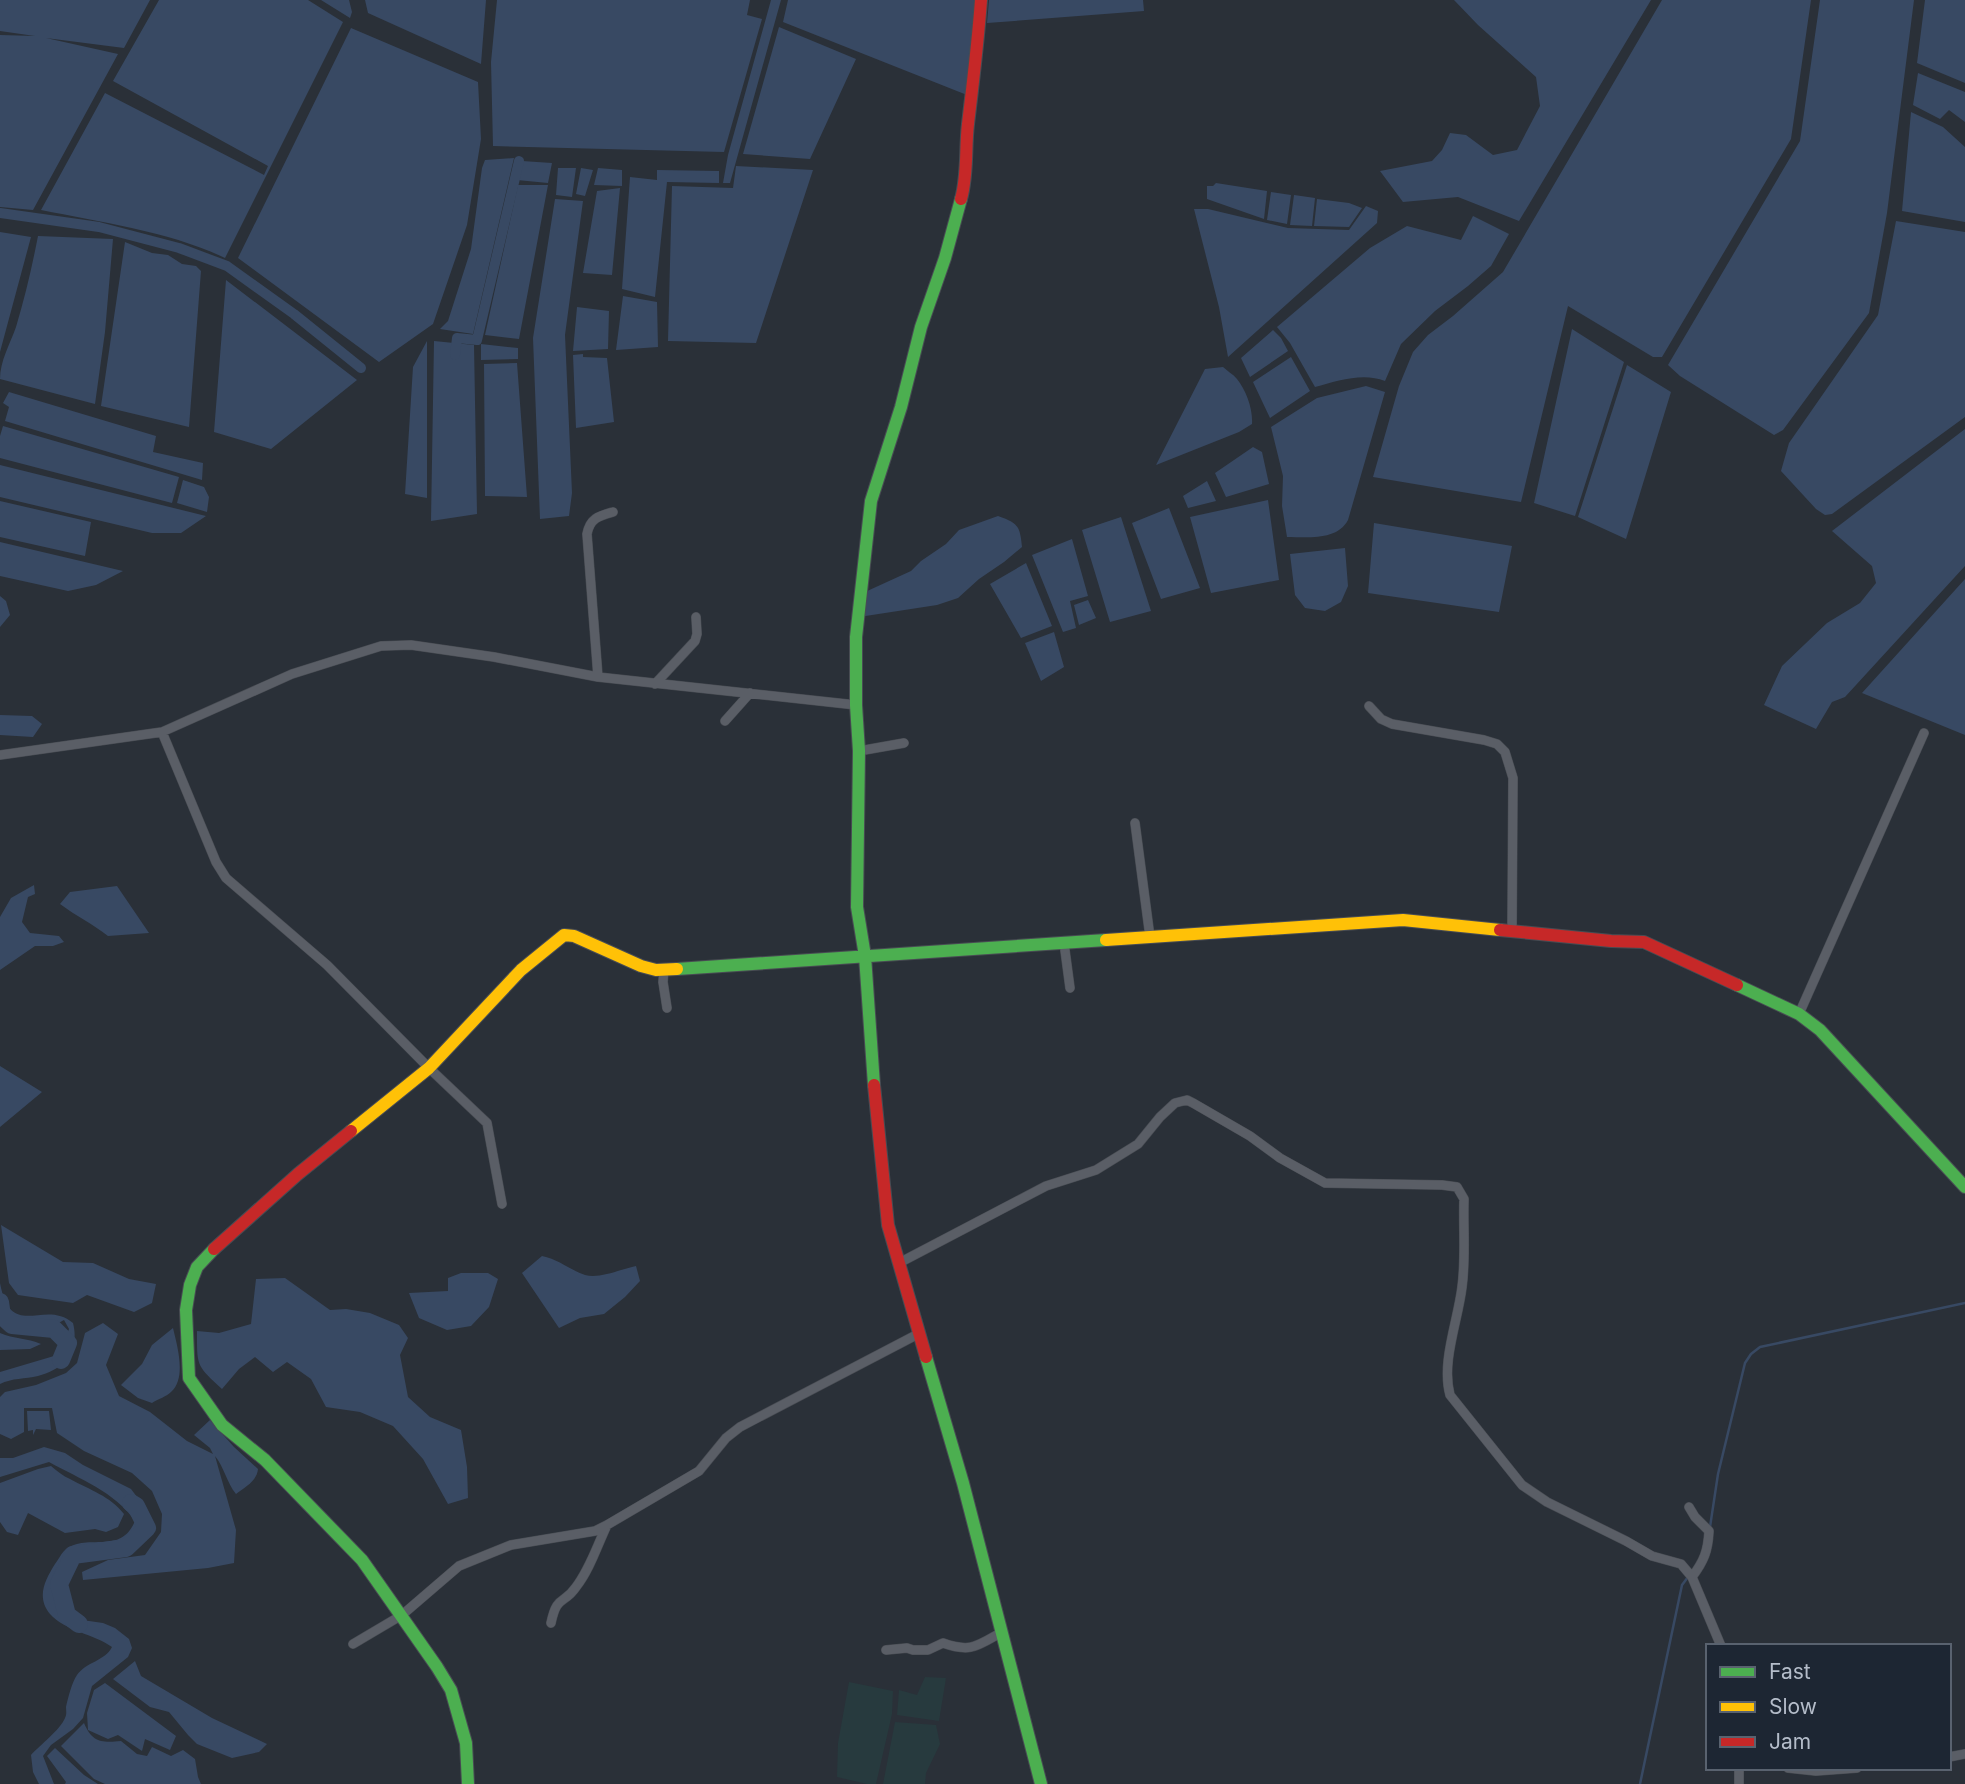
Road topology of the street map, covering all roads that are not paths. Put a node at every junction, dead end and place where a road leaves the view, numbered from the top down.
1 (981, 0) edge
2 (613, 512) dead end
3 (696, 617) dead end
4 (598, 677) junction
5 (655, 684) junction
6 (750, 693) junction
7 (856, 705) junction
8 (1369, 706) dead end
9 (725, 721) dead end
10 (162, 732) junction
11 (1924, 733) dead end
12 (904, 743) dead end
13 (859, 751) junction
14 (0, 755) edge
15 (1135, 823) dead end
16 (1512, 931) junction
17 (1150, 937) junction
18 (1064, 943) junction
19 (865, 956) junction
20 (664, 969) junction
21 (1070, 988) dead end
22 (667, 1009) dead end
23 (1799, 1014) junction
24 (429, 1068) junction
25 (1965, 1187) edge
26 (502, 1204) dead end
27 (899, 1263) junction
28 (920, 1333) junction
29 (1689, 1507) dead end
30 (607, 1525) junction
31 (1692, 1577) junction
32 (402, 1615) junction
33 (551, 1623) dead end
34 (1002, 1632) junction
35 (353, 1644) dead end
36 (1720, 1644) edge
37 (886, 1650) dead end
38 (1802, 1770) edge
39 (1836, 1770) edge
40 (468, 1784) edge
41 (1041, 1784) edge

1 - 7 street
2 - 4 street
3 - 5 street
4 - 5 street
4 - 10 street
5 - 6 street
6 - 7 street
6 - 9 street
7 - 13 street
8 - 16 street
10 - 14 street
10 - 24 street
11 - 23 street
12 - 13 street
13 - 19 street
15 - 17 street
16 - 17 street
16 - 23 street
17 - 18 street
18 - 19 street
18 - 21 street
19 - 20 street
19 - 27 street
20 - 22 street
20 - 24 street
23 - 25 street
24 - 26 street
24 - 32 street
27 - 28 street
27 - 31 street
28 - 30 street
28 - 34 street
29 - 31 street
30 - 32 street
30 - 33 street
31 - 36 street
32 - 35 street
32 - 40 street
34 - 37 street
34 - 41 street
38 - 39 street

